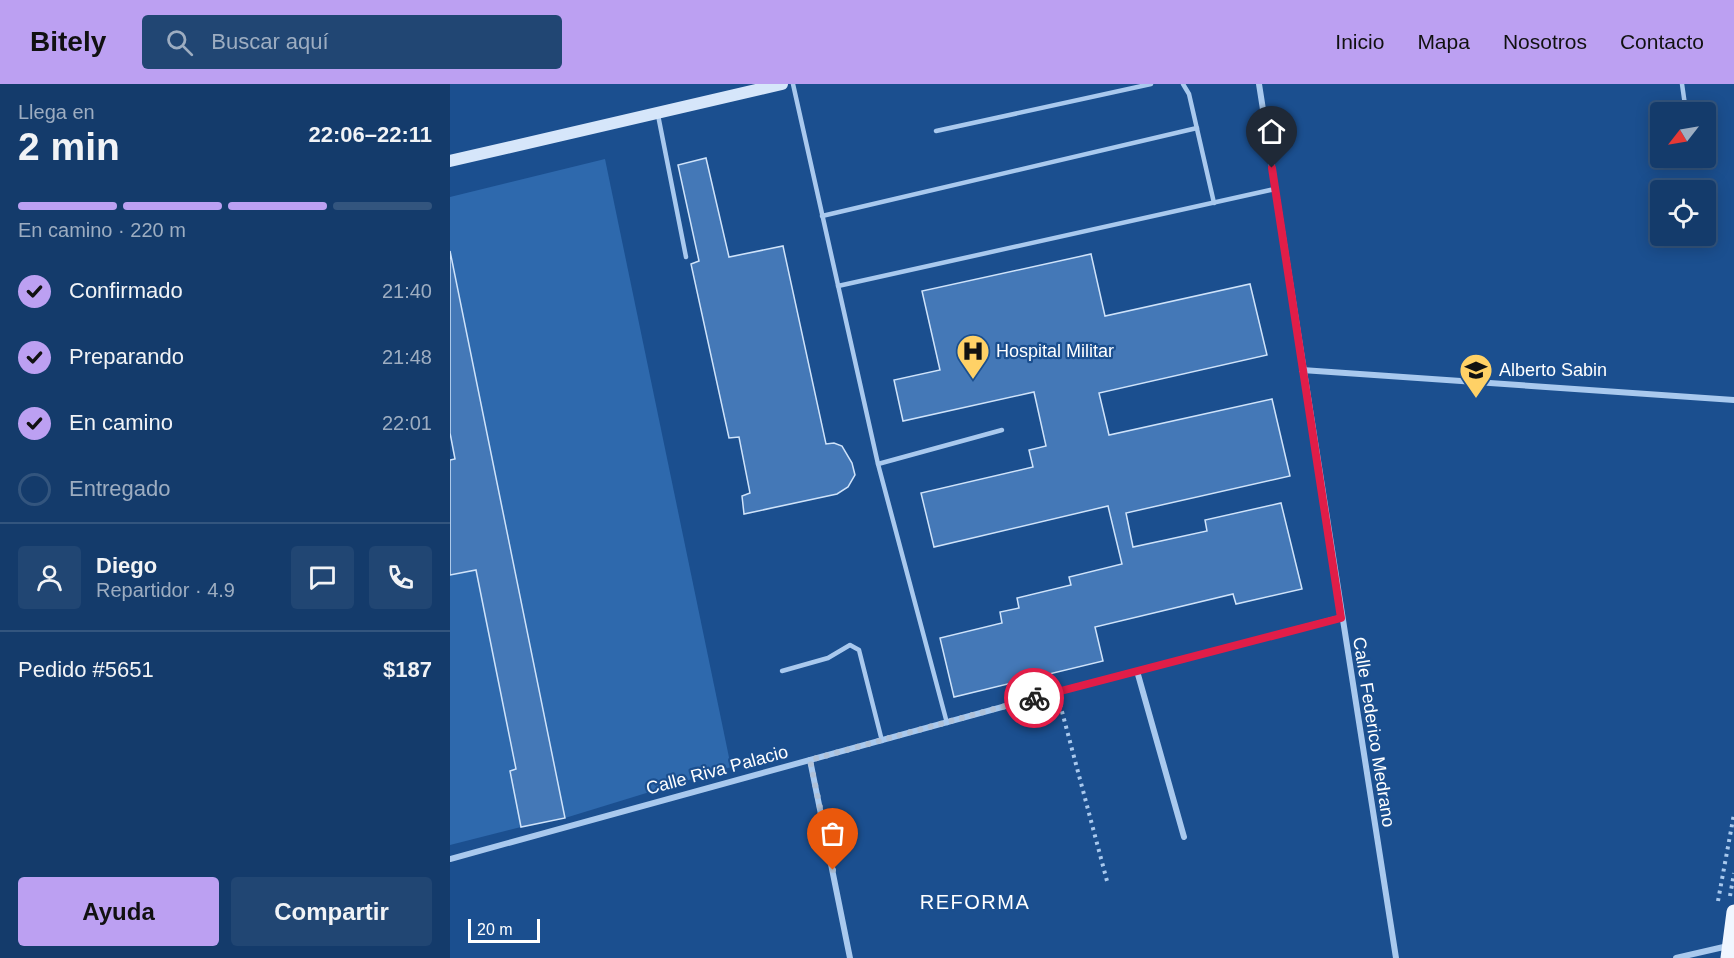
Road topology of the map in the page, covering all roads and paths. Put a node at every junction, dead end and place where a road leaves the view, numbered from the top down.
1 (782, 84) edge
2 (793, 84) edge
3 (1151, 84) edge
4 (1183, 84) edge
5 (1259, 84) edge
6 (1682, 84) edge
7 (761, 86) edge
8 (1685, 102) edge
9 (658, 113) junction
10 (1197, 128) junction
11 (936, 131) dead end
12 (450, 161) edge
13 (1275, 189) junction
14 (1214, 203) junction
15 (822, 216) junction
16 (686, 257) dead end
17 (838, 286) junction
18 (1302, 370) junction
19 (1734, 400) edge
20 (1002, 430) dead end
21 (878, 464) junction
22 (1341, 618) junction
23 (782, 671) dead end
24 (1137, 671) junction
25 (1057, 692) junction
26 (947, 723) junction
27 (882, 741) junction
28 (810, 760) junction
29 (1734, 814) edge
30 (1184, 837) dead end
31 (450, 859) edge
32 (1107, 881) dead end
33 (1718, 905) dead end
34 (1734, 912) edge
35 (1730, 949) edge
36 (850, 958) edge
37 (1396, 958) edge
38 (1676, 958) edge

1 - 7 main road
2 - 15 lane
3 - 11 lane
4 - 10 lane
5 - 13 street, Calle Federico Medrano
6 - 8 lane
7 - 9 main road
9 - 12 main road
9 - 16 lane
10 - 14 lane
10 - 15 lane
13 - 14 lane
13 - 18 street, Calle Federico Medrano
14 - 17 lane
15 - 17 lane
17 - 21 lane
18 - 19 street
18 - 22 street, Calle Federico Medrano
20 - 21 lane
21 - 26 lane
22 - 24 street, Calle Riva Palacio
22 - 37 street, Calle Federico Medrano
23 - 27 lane
24 - 25 street, Calle Riva Palacio
24 - 30 street
25 - 26 street, Calle Riva Palacio
25 - 32 path
26 - 27 street, Calle Riva Palacio
27 - 28 street, Calle Riva Palacio
28 - 31 street, Calle Riva Palacio
28 - 36 street
29 - 33 path
34 - 35 main road
35 - 38 street

